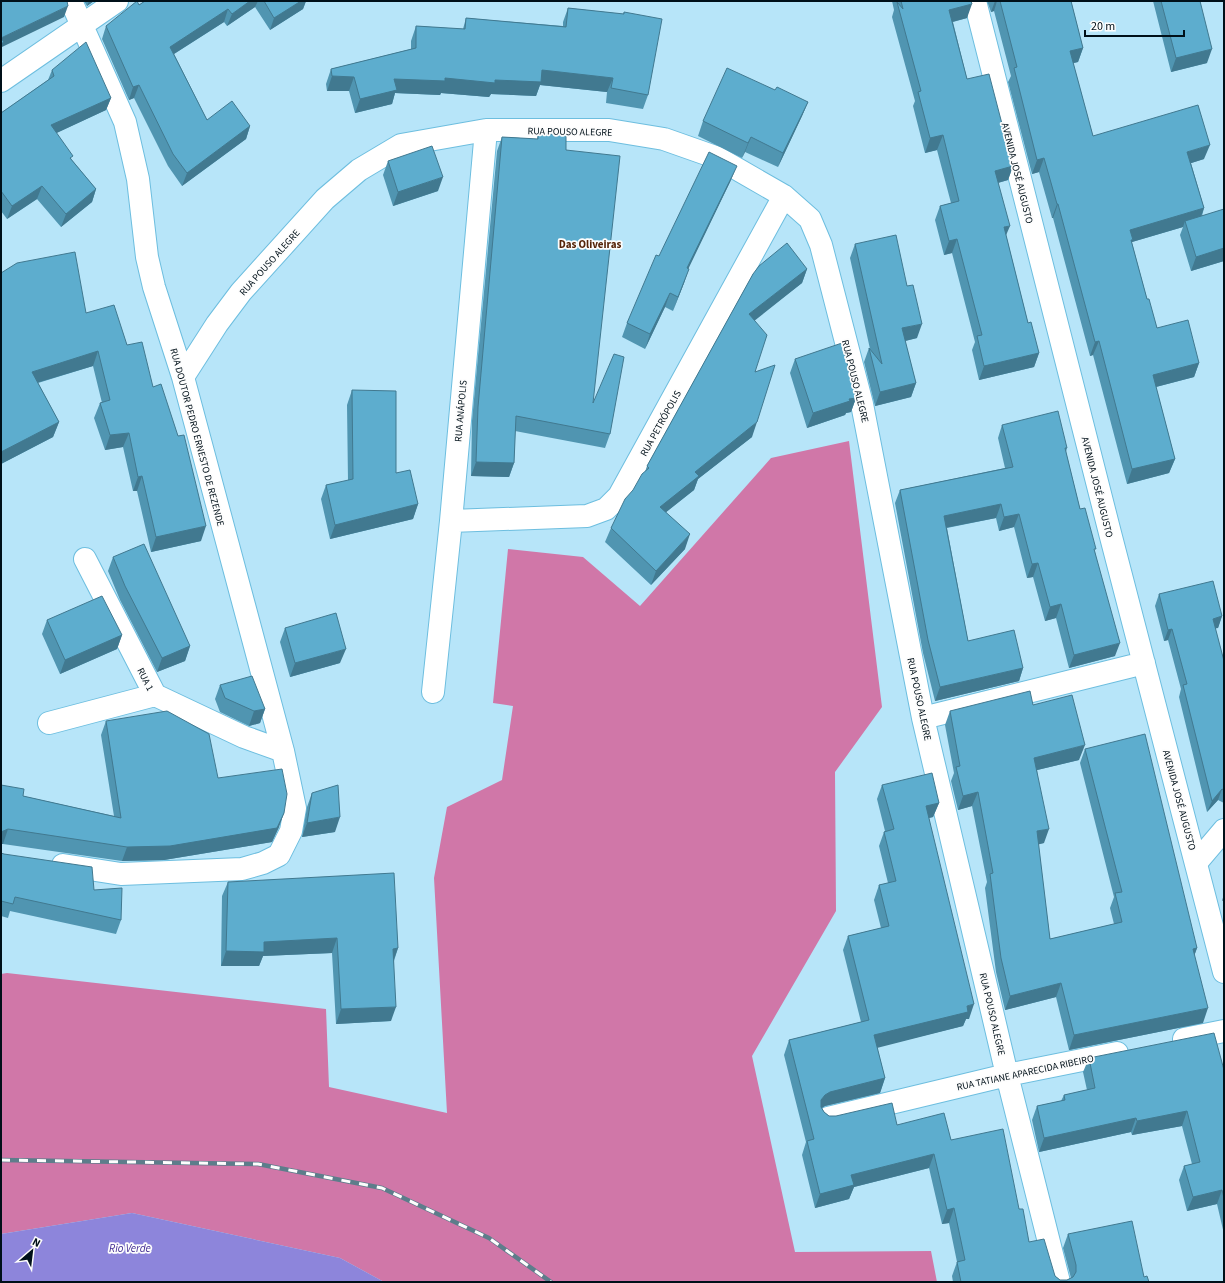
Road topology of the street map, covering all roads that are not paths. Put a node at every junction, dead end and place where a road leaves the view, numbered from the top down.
1 (71, 1) edge
2 (117, 1) edge
3 (975, 1) edge
4 (83, 25) junction
5 (1, 81) edge
6 (486, 130) junction
7 (784, 196) junction
8 (184, 377) junction
9 (451, 521) junction
10 (85, 559) dead end
11 (1144, 663) junction
12 (433, 692) dead end
13 (154, 695) junction
14 (923, 718) junction
15 (49, 723) dead end
16 (283, 751) junction
17 (1224, 830) edge
18 (46, 863) edge
19 (1196, 863) junction
20 (1224, 972) edge
21 (1224, 1031) edge
22 (1162, 1044) edge
23 (1139, 1048) edge
24 (1007, 1075) junction
25 (828, 1118) edge
26 (1059, 1282) edge

1 - 4 street, RUA DOUTOR PEDRO ERNESTO DE REZENDE
2 - 4 street
3 - 11 street, AVENIDA JOSÉ AUGUSTO
4 - 5 street
4 - 8 street, RUA DOUTOR PEDRO ERNESTO DE REZENDE
6 - 7 street, RUA POUSO ALEGRE
6 - 8 street, RUA POUSO ALEGRE
6 - 9 street, RUA ANÁPOLIS
7 - 9 street, RUA PETRÓPOLIS
7 - 14 street, RUA POUSO ALEGRE
8 - 16 street, RUA DOUTOR PEDRO ERNESTO DE REZENDE
9 - 12 street, RUA ANÁPOLIS
10 - 13 street, RUA 1
11 - 14 street
11 - 19 street, AVENIDA JOSÉ AUGUSTO
13 - 15 street
13 - 16 street, RUA 1
14 - 24 street, RUA POUSO ALEGRE
16 - 18 street, RUA DOUTOR PEDRO ERNESTO DE REZENDE
17 - 19 street
19 - 20 street, AVENIDA JOSÉ AUGUSTO
21 - 22 street
23 - 24 street, RUA TATIANE APARECIDA RIBEIRO
24 - 25 street, RUA TATIANE APARECIDA RIBEIRO
24 - 26 street, RUA POUSO ALEGRE

